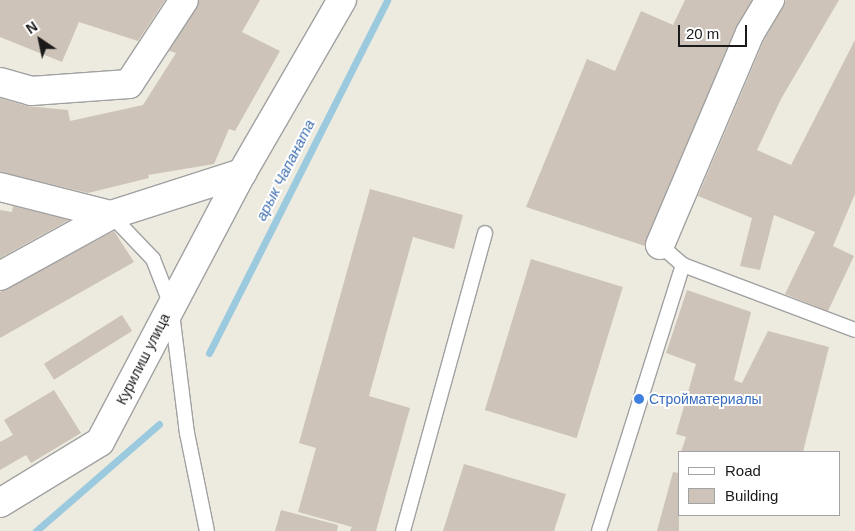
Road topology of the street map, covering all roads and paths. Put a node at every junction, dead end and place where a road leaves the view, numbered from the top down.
1 (184, 0) edge
2 (342, 0) edge
3 (770, 0) edge
4 (0, 82) edge
5 (242, 174) junction
6 (0, 188) edge
7 (111, 215) junction
8 (485, 232) dead end
9 (660, 245) joint
10 (683, 265) junction
11 (0, 276) edge
12 (171, 305) junction
13 (855, 330) edge
14 (0, 502) edge
15 (207, 531) edge
16 (403, 531) edge
17 (599, 531) edge

1 - 4 street
2 - 5 street, Курилиш улица
3 - 9 street
5 - 7 street
5 - 12 street, Курилиш улица
6 - 7 street
7 - 11 street
7 - 12 lane
8 - 16 lane
9 - 10 lane
10 - 13 lane
10 - 17 lane
12 - 14 street, Курилиш улица
12 - 15 lane

